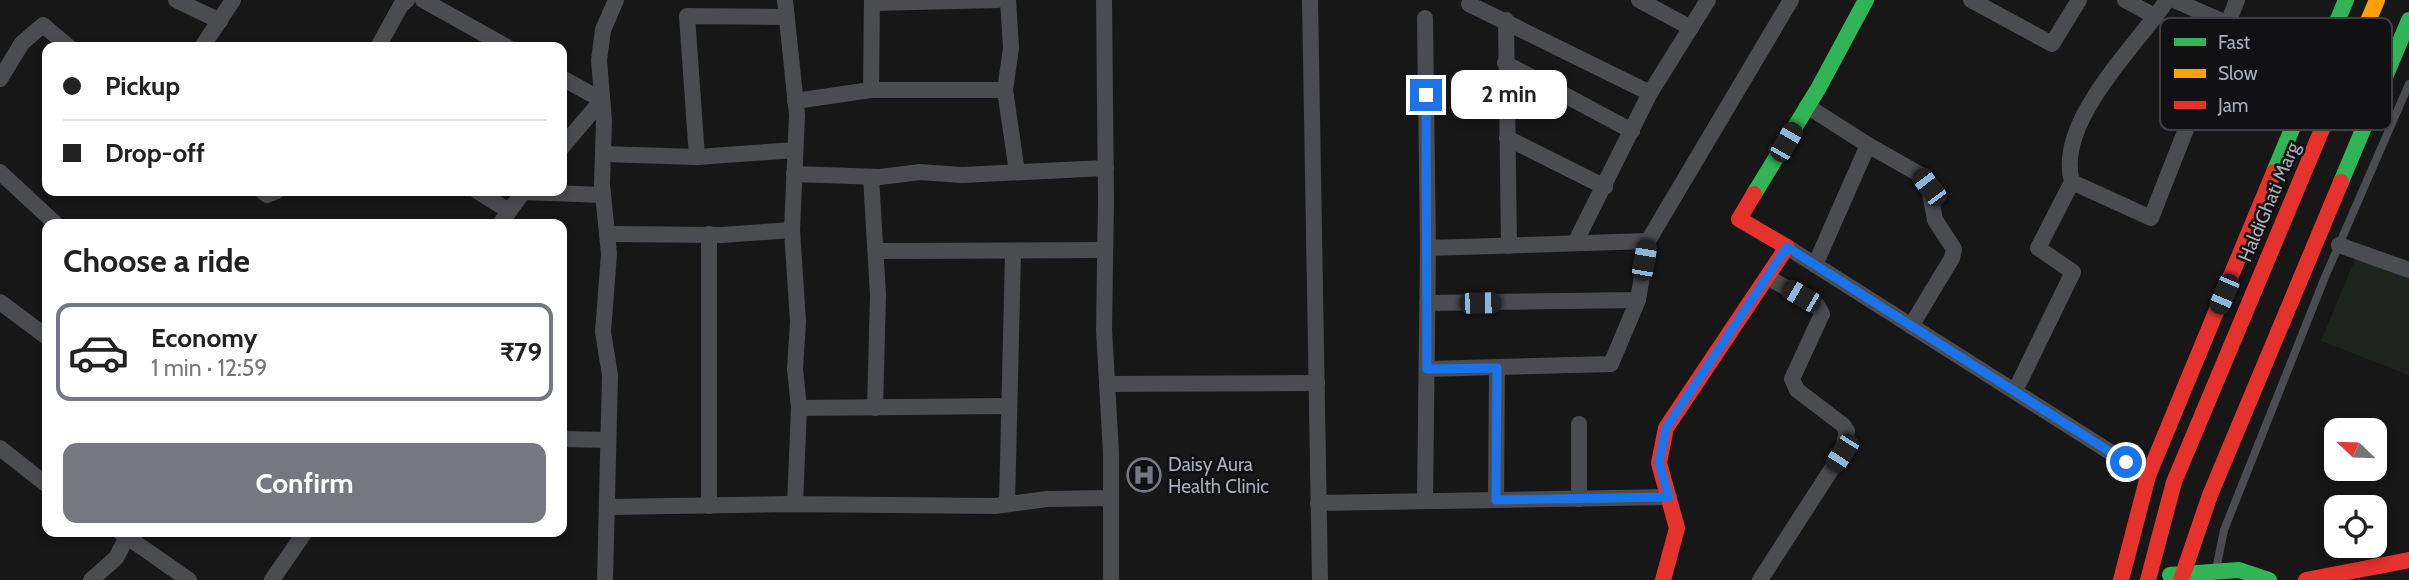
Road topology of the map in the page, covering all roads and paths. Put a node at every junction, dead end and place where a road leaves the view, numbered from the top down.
1 (176, 0) edge
2 (233, 0) edge
3 (407, 0) edge
4 (423, 0) edge
5 (616, 0) edge
6 (785, 0) edge
7 (998, 0) edge
8 (1007, 0) edge
9 (1104, 0) edge
10 (1310, 0) edge
11 (1471, 0) edge
12 (1639, 0) edge
13 (1708, 0) edge
14 (1791, 0) edge
15 (1866, 0) edge
16 (1971, 0) edge
17 (2079, 0) edge
18 (2125, 0) edge
19 (2167, 0) edge
20 (2174, 0) edge
21 (2237, 0) edge
22 (2346, 0) edge
23 (2377, 0) edge
24 (872, 2) edge
25 (785, 17) junction
26 (2156, 17) junction
27 (2214, 18) edge
28 (2230, 18) edge
29 (2338, 18) edge
30 (2369, 18) edge
31 (1425, 19) dead end
32 (1506, 20) junction
33 (2409, 20) edge
34 (220, 21) junction
35 (1691, 28) junction
36 (63, 42) edge
37 (205, 42) edge
38 (381, 42) edge
39 (499, 42) edge
40 (2392, 61) edge
41 (1505, 63) junction
42 (0, 79) edge
43 (567, 81) edge
44 (2409, 84) edge
45 (871, 90) junction
46 (1005, 90) junction
47 (1650, 93) junction
48 (602, 100) junction
49 (795, 100) junction
50 (1807, 106) junction
51 (2392, 123) edge
52 (2186, 130) edge
53 (2292, 130) edge
54 (2322, 130) edge
55 (2363, 130) edge
56 (2389, 130) edge
57 (1632, 131) junction
58 (1507, 138) junction
59 (567, 141) edge
60 (1868, 145) junction
61 (795, 150) junction
62 (603, 154) junction
63 (696, 157) junction
64 (1106, 168) junction
65 (0, 172) edge
66 (1017, 172) junction
67 (794, 174) junction
68 (871, 177) junction
69 (2072, 182) junction
70 (1605, 187) junction
71 (567, 193) edge
72 (603, 195) junction
73 (482, 196) edge
74 (520, 196) edge
75 (505, 218) edge
76 (51, 219) edge
77 (792, 230) junction
78 (607, 234) junction
79 (709, 234) junction
80 (1648, 241) junction
81 (1575, 243) junction
82 (2339, 245) junction
83 (1509, 246) junction
84 (1787, 247) junction
85 (1428, 248) junction
86 (1105, 250) junction
87 (877, 251) junction
88 (1013, 253) junction
89 (1815, 265) junction
90 (2409, 270) edge
91 (1769, 278) junction
92 (1638, 300) junction
93 (0, 302) edge
94 (1427, 303) junction
95 (1911, 326) junction
96 (42, 333) edge
97 (1497, 368) junction
98 (1427, 369) junction
99 (1317, 383) junction
100 (1107, 384) junction
101 (2015, 391) junction
102 (1008, 406) junction
103 (799, 408) junction
104 (875, 408) junction
105 (1578, 424) dead end
106 (567, 439) edge
107 (608, 440) junction
108 (0, 448) edge
109 (2148, 476) junction
110 (42, 481) edge
111 (1669, 497) junction
112 (1111, 498) junction
113 (1579, 499) junction
114 (1496, 500) junction
115 (1425, 501) junction
116 (1318, 503) junction
117 (795, 504) junction
118 (1007, 504) junction
119 (709, 506) junction
120 (608, 508) junction
121 (123, 537) edge
122 (127, 537) edge
123 (296, 537) edge
124 (2409, 560) edge
125 (2215, 575) edge
126 (2149, 576) edge
127 (2181, 578) edge
128 (91, 580) edge
129 (189, 580) edge
130 (272, 580) edge
131 (605, 580) edge
132 (1111, 580) edge
133 (1320, 580) edge
134 (1662, 580) edge
135 (1760, 580) edge
136 (2121, 580) edge
137 (2269, 580) edge
138 (2306, 580) edge

1 - 34 street
2 - 34 street
3 - 38 street
4 - 39 street
5 - 48 street
6 - 25 street
7 - 24 street
8 - 46 street
9 - 64 street
10 - 99 street
11 - 32 street
12 - 35 street
13 - 35 street
14 - 80 street
15 - 50 street
16 - 17 street
18 - 26 street
19 - 26 street
20 - 27 street
21 - 28 street
22 - 29 street
23 - 30 street, HaldiGhati Marg
24 - 45 street
25 - 49 street
25 - 63 street
26 - 69 street
31 - 85 street
32 - 41 street
32 - 47 street
33 - 40 street
34 - 37 street
35 - 47 street
36 - 42 street
41 - 57 street
41 - 58 street
43 - 48 street
44 - 51 lane
45 - 46 street
45 - 49 street
46 - 66 street
47 - 57 street
48 - 59 street
48 - 62 street
49 - 61 street
50 - 60 street
50 - 84 street
52 - 69 street
53 - 109 street
54 - 126 street, HaldiGhati Marg
55 - 127 street
56 - 82 lane
57 - 70 street
58 - 70 street
58 - 83 street
60 - 89 street
60 - 95 street
61 - 63 street
61 - 67 street
62 - 63 street
62 - 72 street
64 - 66 street
64 - 86 street
65 - 76 street
66 - 68 street
67 - 68 street
67 - 77 street
68 - 87 street
69 - 101 street
70 - 81 street
71 - 72 street
72 - 78 street
73 - 75 street
74 - 75 street
77 - 79 street
77 - 103 street
78 - 79 street
78 - 107 street
79 - 119 street
80 - 81 street
80 - 92 street
81 - 83 street
82 - 90 street
82 - 125 lane
83 - 85 street
84 - 89 street
84 - 91 street
85 - 94 street
86 - 88 street
86 - 100 street
87 - 88 street
87 - 104 street
88 - 102 street
89 - 95 street
91 - 111 street
91 - 135 street
92 - 94 street
92 - 97 street
93 - 96 street
94 - 98 street
95 - 101 street
97 - 98 street
97 - 114 street
98 - 115 street
99 - 100 street
99 - 116 street
100 - 112 street
101 - 109 street
102 - 104 street
102 - 118 street
103 - 104 street
103 - 117 street
105 - 113 street
106 - 107 street
107 - 120 street
108 - 110 street
109 - 136 street
111 - 113 street
111 - 134 street
112 - 118 street
112 - 132 street
113 - 114 street
114 - 115 street
115 - 116 street
116 - 133 street
117 - 118 street
117 - 119 street
119 - 120 street
120 - 131 street
121 - 128 street
122 - 129 street
123 - 130 street
124 - 138 street
125 - 127 street
125 - 137 street
126 - 127 street

